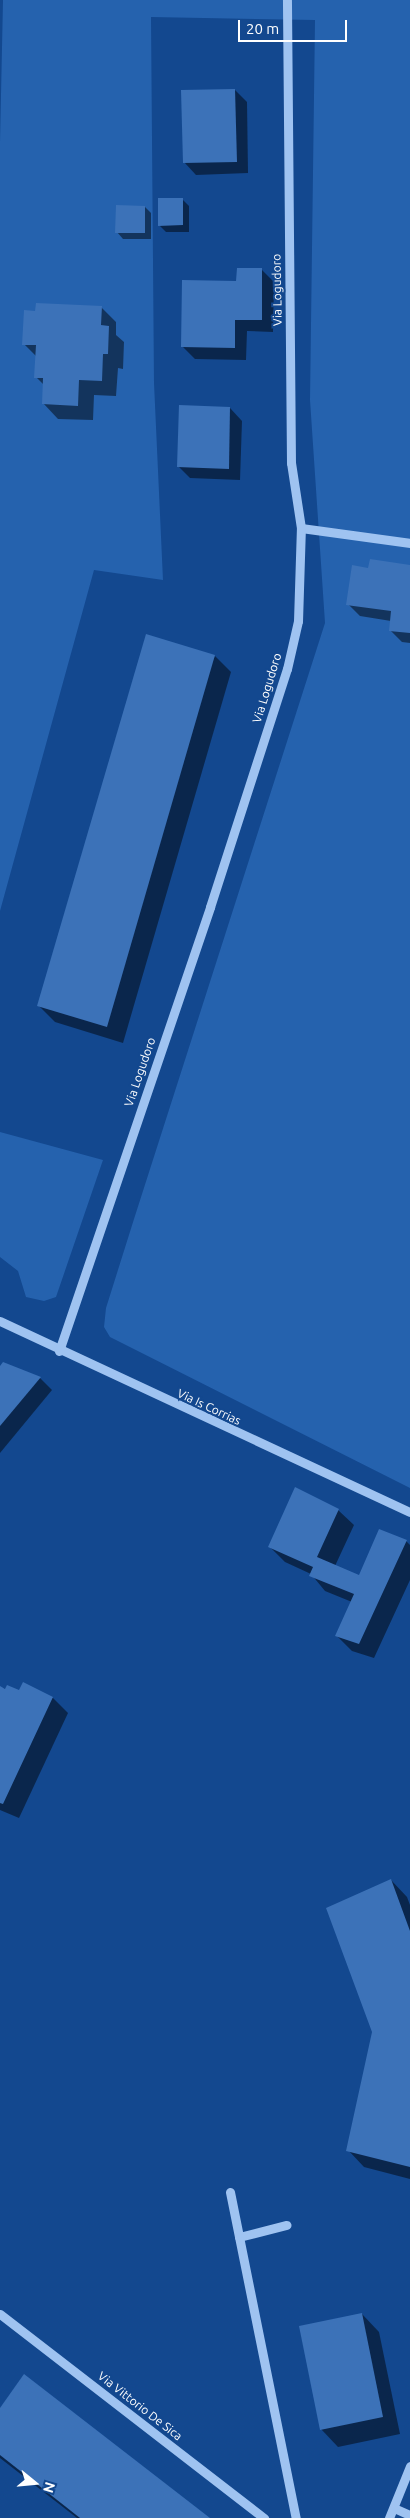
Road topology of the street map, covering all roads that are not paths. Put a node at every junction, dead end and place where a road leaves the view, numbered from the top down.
1 (287, 0) edge
2 (302, 528) junction
3 (410, 543) edge
4 (2, 1325) edge
5 (59, 1351) junction
6 (410, 1512) edge
7 (230, 2192) dead end
8 (286, 2225) dead end
9 (239, 2237) junction
10 (0, 2314) edge
11 (410, 2466) edge
12 (394, 2508) junction
13 (410, 2515) edge
14 (264, 2518) edge
15 (296, 2518) edge
16 (389, 2518) edge

1 - 2 street, Via Logudoro
2 - 3 street
2 - 5 street, Via Logudoro
4 - 5 street, Via Is Corrias
5 - 6 street, Via Is Corrias
7 - 9 street
8 - 9 street
9 - 15 street
10 - 14 street, Via Vittorio De Sica
11 - 12 street
12 - 13 street
12 - 16 street

